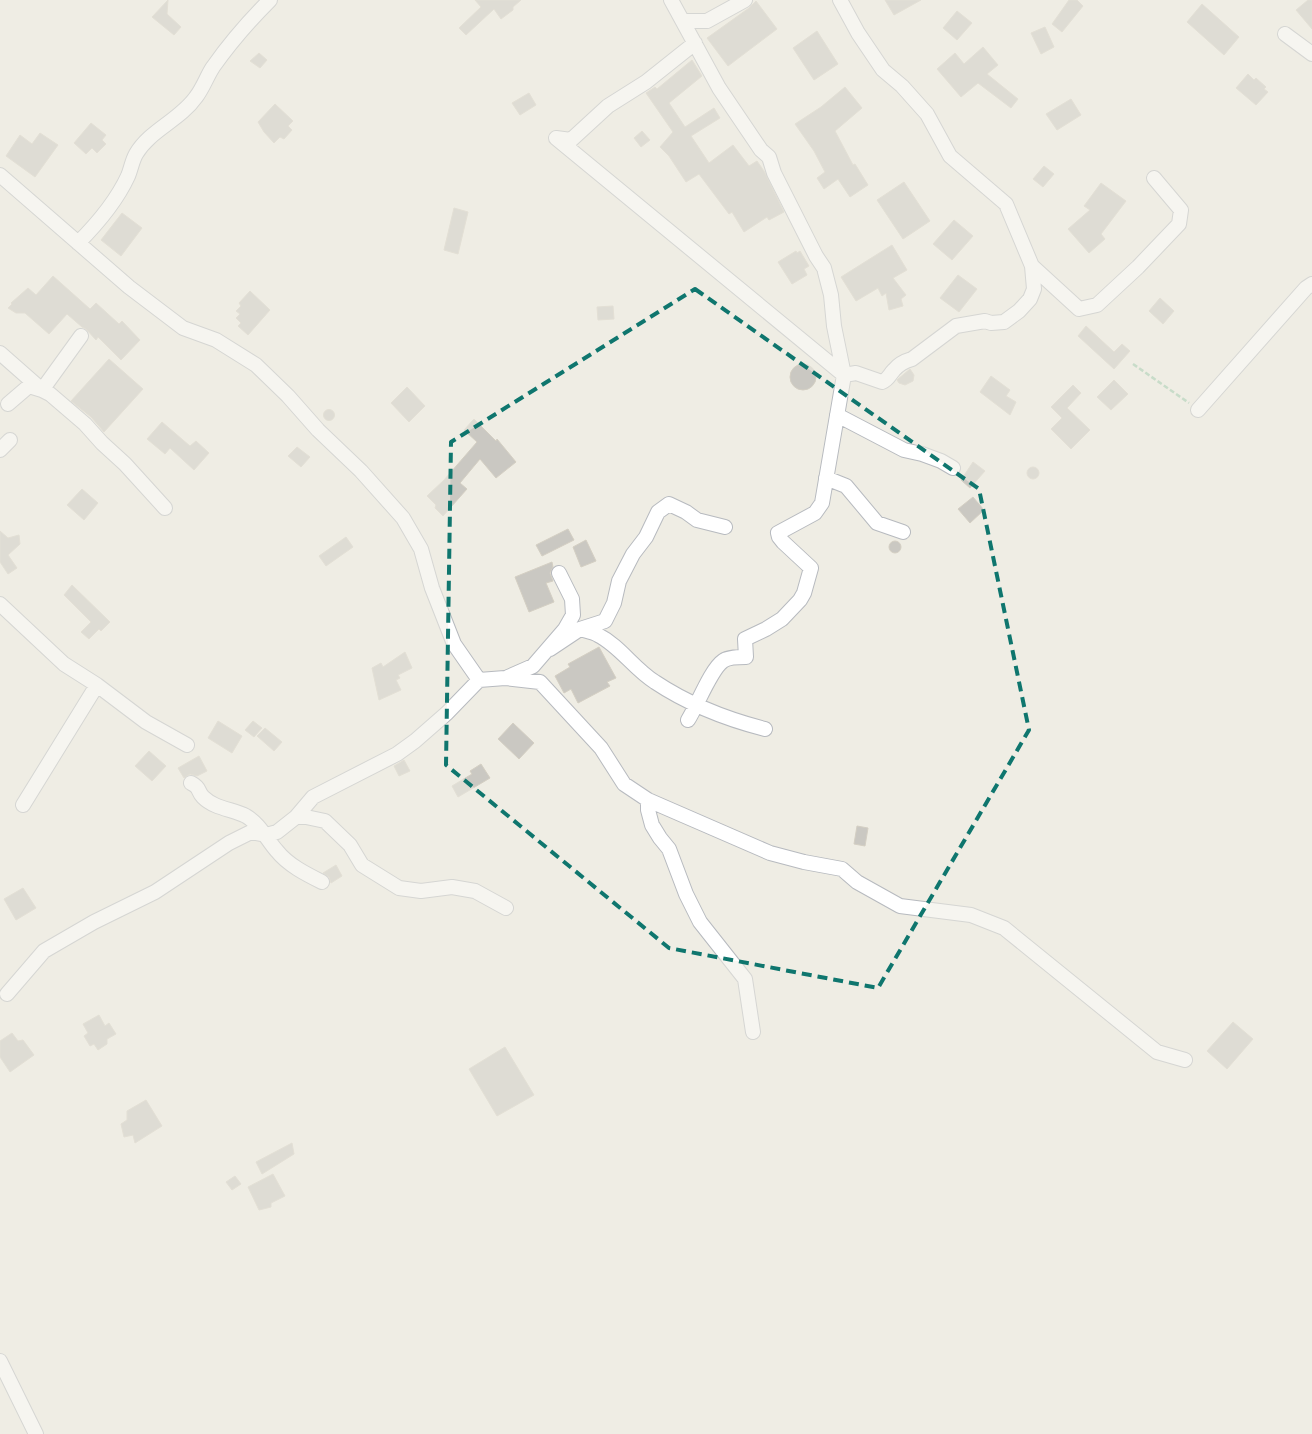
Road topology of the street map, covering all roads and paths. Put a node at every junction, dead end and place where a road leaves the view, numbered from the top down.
1 (270, 0) edge
2 (671, 0) edge
3 (745, 0) edge
4 (840, 0) edge
5 (682, 21) junction
6 (1285, 34) dead end
7 (694, 43) junction
8 (1312, 54) edge
9 (0, 175) edge
10 (1154, 178) dead end
11 (78, 243) junction
12 (1032, 266) junction
13 (1312, 284) edge
14 (81, 336) dead end
15 (0, 353) edge
16 (1133, 364) dead end
17 (844, 376) junction
18 (42, 390) junction
19 (8, 404) dead end
20 (1198, 410) joint
21 (837, 415) junction
22 (953, 468) dead end
23 (826, 478) junction
24 (165, 508) dead end
25 (725, 527) dead end
26 (903, 532) dead end
27 (559, 573) dead end
28 (0, 604) edge
29 (580, 629) junction
30 (550, 648) junction
31 (505, 678) junction
32 (479, 680) junction
33 (97, 685) junction
34 (697, 705) junction
35 (688, 720) dead end
36 (765, 729) dead end
37 (187, 745) dead end
38 (191, 783) dead end
39 (648, 800) junction
40 (23, 806) dead end
41 (296, 817) junction
42 (266, 834) junction
43 (322, 882) dead end
44 (506, 908) dead end
45 (7, 994) dead end
46 (754, 1032) dead end
47 (1185, 1060) dead end
48 (0, 1361) edge
49 (36, 1434) edge

1 - 11 street
2 - 5 street
3 - 5 street
4 - 12 street
5 - 7 street
6 - 8 street
7 - 17 street
7 - 17 street
9 - 11 street
10 - 12 street
11 - 32 street
12 - 17 street
13 - 20 street
14 - 18 street
15 - 18 street
16 - 20 path
17 - 21 street
18 - 19 street
18 - 24 street
21 - 22 street
21 - 23 street
23 - 26 street
23 - 34 street
25 - 29 street
27 - 30 street
28 - 33 street
29 - 30 street
29 - 34 street
30 - 31 street
31 - 32 street
31 - 39 street
32 - 41 street
33 - 37 street
33 - 40 street
34 - 35 street
34 - 36 street
38 - 42 street
39 - 46 street
39 - 47 street
41 - 42 street
41 - 44 street
42 - 43 street
42 - 45 street
48 - 49 street

